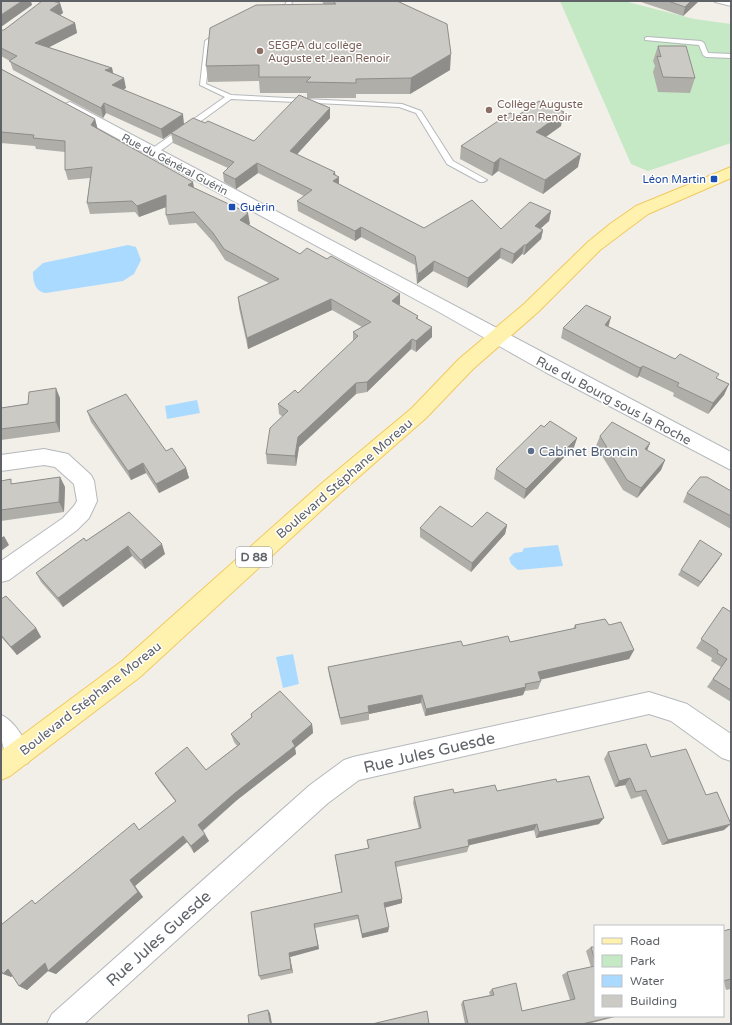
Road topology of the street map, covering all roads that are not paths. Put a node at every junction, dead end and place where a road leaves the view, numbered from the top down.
1 (290, 1) edge
2 (717, 1) edge
3 (731, 4) edge
4 (271, 10) edge
5 (228, 27) edge
6 (647, 39) dead end
7 (731, 56) edge
8 (230, 97) junction
9 (54, 99) edge
10 (153, 152) junction
11 (731, 172) edge
12 (483, 180) dead end
13 (498, 336) junction
14 (731, 462) edge
15 (1, 463) edge
16 (1, 573) edge
17 (1, 727) edge
18 (731, 749) edge
19 (10, 760) edge
20 (62, 1024) edge

1 - 4 lane
2 - 3 lane
5 - 8 lane
6 - 7 lane
8 - 10 lane
8 - 12 lane
9 - 10 main road, Rue du Général Guérin
10 - 13 main road, Rue du Général Guérin
11 - 13 main road, Boulevard Stéphane Moreau
13 - 14 main road, Rue du Bourg sous la Roche
13 - 19 main road, Boulevard Stéphane Moreau / D 88
15 - 16 street
17 - 19 street
18 - 20 street, Rue Jules Guesde

